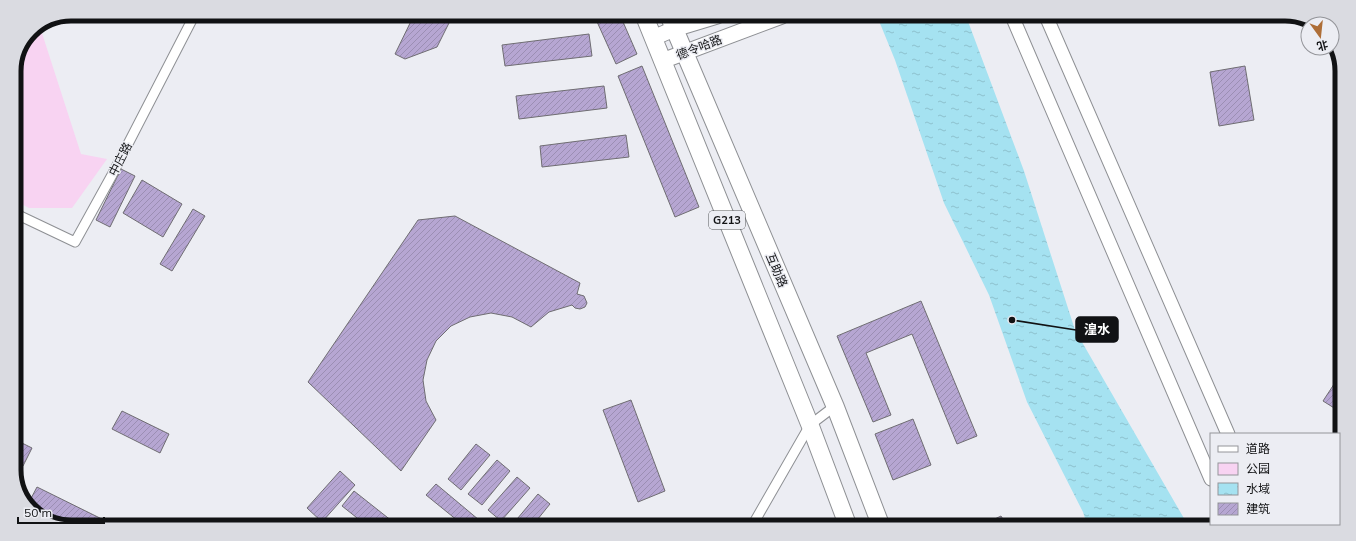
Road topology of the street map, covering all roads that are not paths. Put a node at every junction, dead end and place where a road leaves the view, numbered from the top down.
1 (191, 21) edge
2 (646, 21) edge
3 (768, 21) edge
4 (1014, 21) edge
5 (1048, 21) edge
6 (672, 22) edge
7 (652, 38) junction
8 (684, 52) junction
9 (662, 61) junction
10 (21, 216) edge
11 (835, 406) junction
12 (810, 425) junction
13 (1228, 433) edge
14 (1210, 477) edge
15 (755, 520) edge
16 (846, 520) edge
17 (879, 520) edge

1 - 10 street, 中庄路
2 - 7 highway, G213
3 - 8 main road, 德令哈路
4 - 14 main road
5 - 13 main road
6 - 7 main road, 德令哈路
6 - 8 highway, 互助路 / G213
7 - 9 highway, G213
8 - 9 main road, 德令哈路
8 - 11 highway, 互助路 / G213
9 - 12 highway, G213
11 - 12 street
11 - 17 highway, 互助路 / G213
12 - 15 street
12 - 16 highway, G213

